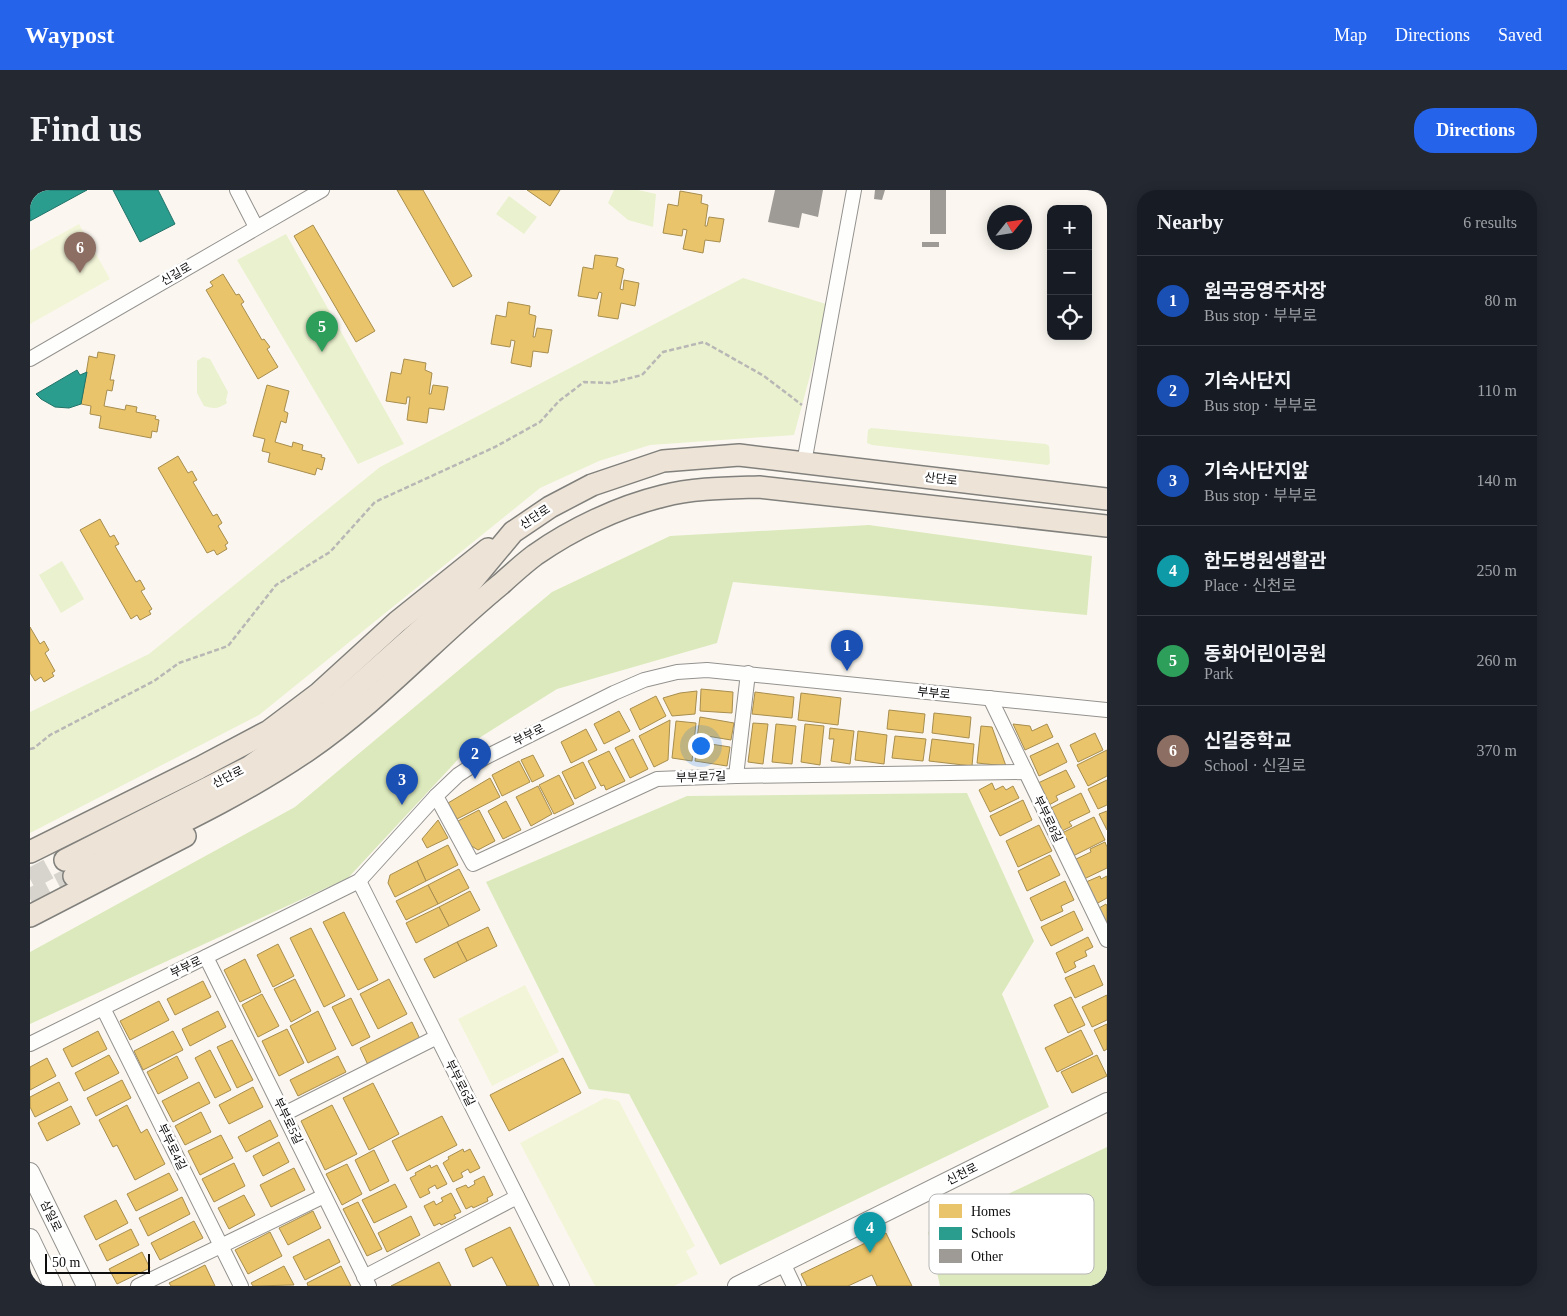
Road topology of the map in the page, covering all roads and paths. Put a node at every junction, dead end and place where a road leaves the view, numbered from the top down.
1 (237, 190) edge
2 (322, 190) edge
3 (854, 190) edge
4 (256, 227) junction
5 (30, 359) edge
6 (813, 413) junction
7 (804, 463) junction
8 (1107, 499) edge
9 (1107, 526) edge
10 (514, 532) junction
11 (535, 555) junction
12 (748, 674) junction
13 (990, 698) junction
14 (1107, 710) edge
15 (30, 750) edge
16 (1026, 772) junction
17 (736, 776) junction
18 (436, 796) junction
19 (50, 841) junction
20 (30, 852) edge
21 (30, 865) edge
22 (359, 881) junction
23 (30, 916) edge
24 (1107, 940) edge
25 (206, 957) junction
26 (103, 1008) junction
27 (437, 1037) junction
28 (30, 1044) edge
29 (1107, 1102) edge
30 (284, 1114) junction
31 (30, 1172) edge
32 (324, 1196) junction
33 (517, 1197) junction
34 (30, 1238) edge
35 (221, 1246) junction
36 (783, 1263) junction
37 (366, 1281) edge
38 (53, 1286) edge
39 (86, 1286) edge
40 (138, 1286) edge
41 (241, 1286) edge
42 (562, 1286) edge
43 (737, 1286) edge
44 (794, 1286) edge

1 - 4 street
2 - 4 street, 신길로
3 - 6 street
4 - 5 street, 신길로
6 - 7 street
6 - 15 path
7 - 8 main road, 산단로
7 - 10 main road, 산단로
9 - 11 main road, 산단로
10 - 11 main road, 산단로
10 - 19 main road
11 - 23 main road
12 - 13 street, 부부로
12 - 17 street
12 - 18 street, 부부로
13 - 14 street, 부부로
13 - 16 street, 부부로8길
16 - 17 street, 부부로7길
16 - 24 street, 부부로8길
17 - 18 street, 부부로7길
18 - 22 street, 부부로
19 - 20 main road
19 - 21 main road
22 - 25 street, 부부로
22 - 27 street, 부부로6길
25 - 26 street, 부부로
25 - 30 street, 부부로5길
26 - 28 street, 부부로
26 - 35 street, 부부로4길
27 - 30 street
27 - 33 street, 부부로6길
29 - 36 street, 신천로
30 - 32 street, 부부로5길
31 - 39 street, 삼일로
32 - 35 street
32 - 37 street, 부부로5길
33 - 37 street
33 - 42 street, 부부로6길
34 - 38 street
35 - 40 street
35 - 41 street, 부부로4길
36 - 43 street, 신천로
36 - 44 street

